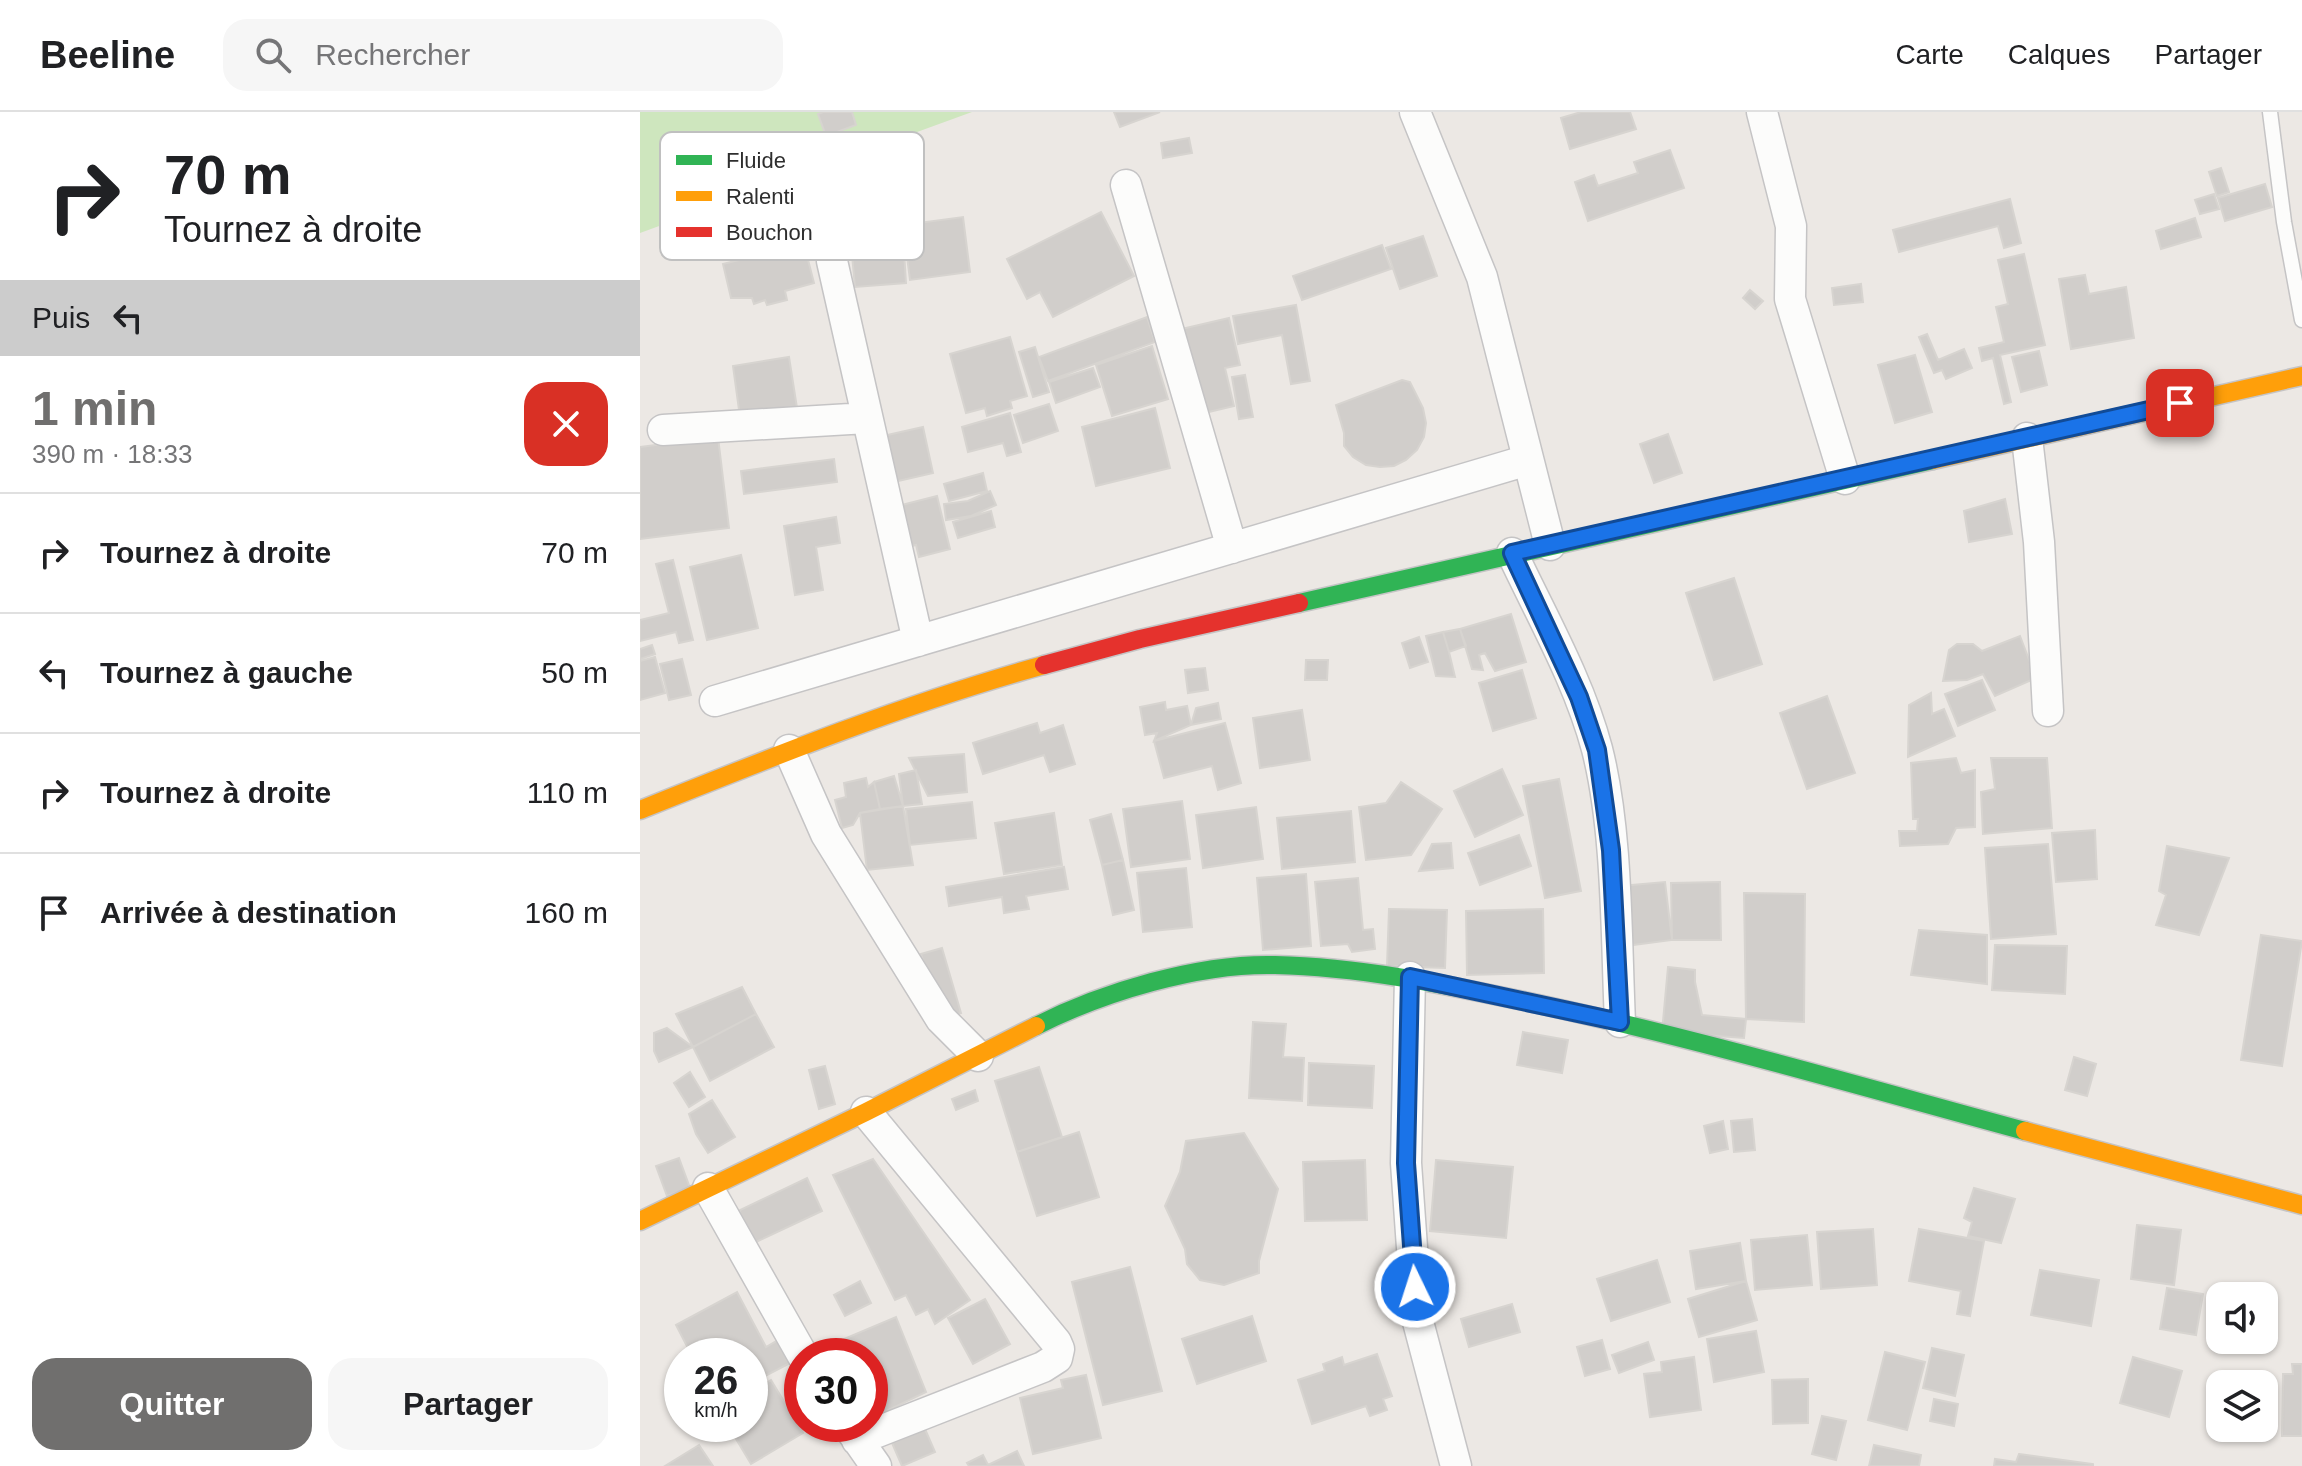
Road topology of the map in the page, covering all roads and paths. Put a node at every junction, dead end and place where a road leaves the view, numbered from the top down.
1 (1415, 112) edge
2 (1762, 112) edge
3 (2270, 112) edge
4 (1126, 185) dead end
5 (832, 261) dead end
6 (2302, 320) edge
7 (2302, 376) edge
8 (867, 418) junction
9 (663, 430) dead end
10 (2027, 438) junction
11 (1528, 460) junction
12 (1845, 479) junction
13 (1550, 545) junction
14 (1232, 548) junction
15 (1512, 553) junction
16 (918, 641) junction
17 (715, 701) dead end
18 (2048, 711) dead end
19 (789, 750) junction
20 (640, 810) edge
21 (1410, 977) junction
22 (1620, 1022) junction
23 (978, 1056) junction
24 (866, 1112) junction
25 (708, 1188) junction
26 (2302, 1205) edge
27 (640, 1221) edge
28 (793, 1338) edge
29 (888, 1420) edge
30 (859, 1442) edge
31 (876, 1466) edge
32 (1456, 1466) edge

1 - 11 street
2 - 12 street
3 - 6 lane
4 - 14 street
5 - 8 street
7 - 10 main road
8 - 9 street
8 - 16 street
10 - 12 main road
10 - 18 street
11 - 13 street
11 - 14 street
12 - 13 main road
13 - 15 main road
14 - 16 street
15 - 19 main road
15 - 22 street
16 - 17 street
19 - 20 main road
19 - 23 street
21 - 22 main road
21 - 23 main road
21 - 32 street
22 - 26 main road
23 - 24 main road
24 - 25 main road
24 - 29 street
25 - 27 main road
25 - 28 street
30 - 31 street

